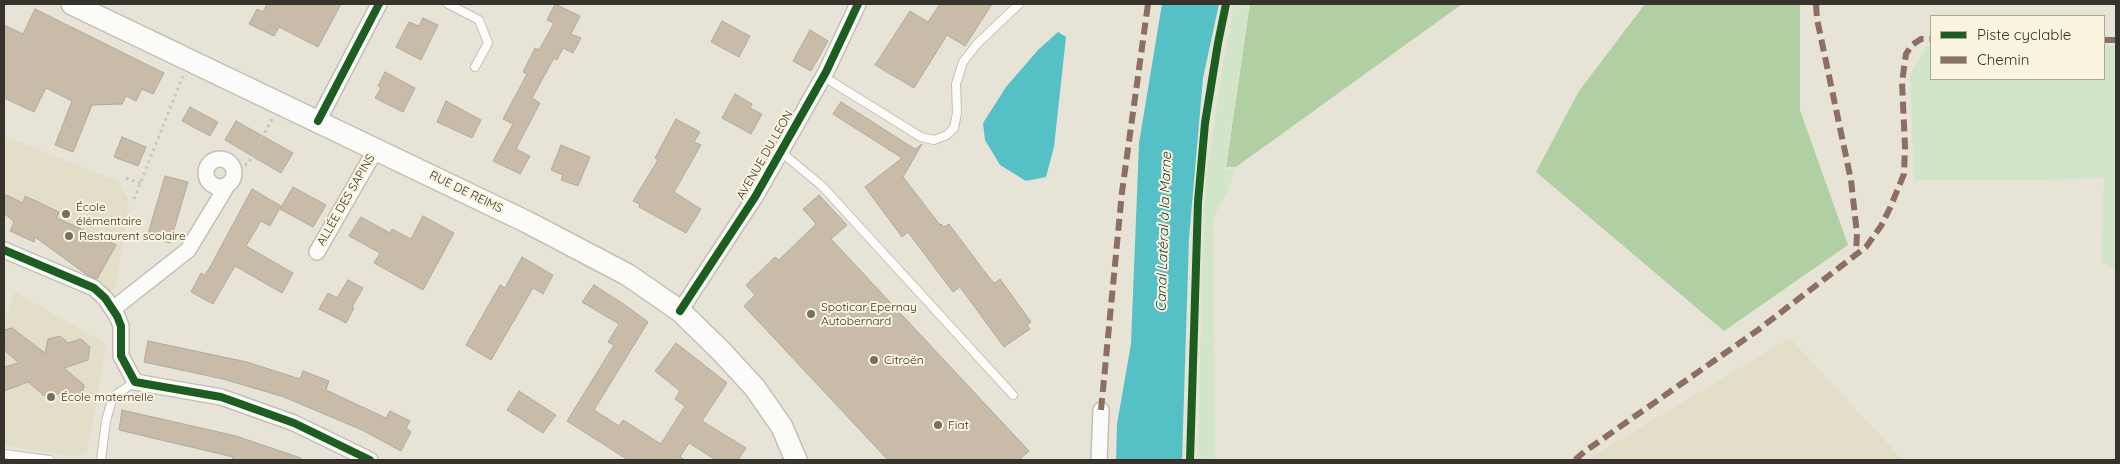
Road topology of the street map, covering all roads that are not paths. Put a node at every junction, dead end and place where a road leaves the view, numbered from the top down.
1 (72, 4) edge
2 (379, 4) edge
3 (448, 4) edge
4 (858, 4) edge
5 (1018, 4) edge
6 (475, 67) dead end
7 (824, 77) junction
8 (318, 121) junction
9 (376, 149) junction
10 (781, 152) junction
11 (228, 184) junction
12 (4, 250) edge
13 (317, 252) dead end
14 (113, 309) junction
15 (680, 312) junction
16 (135, 382) junction
17 (1013, 395) dead end
18 (1101, 410) dead end
19 (4, 454) edge
20 (50, 460) edge
21 (101, 460) edge
22 (370, 460) edge
23 (796, 460) edge
24 (1099, 460) edge

1 - 8 main road, RUE DE REIMS
2 - 8 street
3 - 6 lane
4 - 7 street, AVENUE DU LEON
5 - 7 lane
7 - 10 street, AVENUE DU LEON
8 - 9 main road, RUE DE REIMS
9 - 13 street, ALLÉE DES SAPINS
9 - 15 main road, RUE DE REIMS
10 - 15 street, AVENUE DU LEON
10 - 17 lane
11 - 11 street
11 - 14 street
12 - 14 street
14 - 16 street
15 - 23 main road, RUE DE REIMS
16 - 21 lane
16 - 22 street
18 - 24 street
19 - 20 lane

